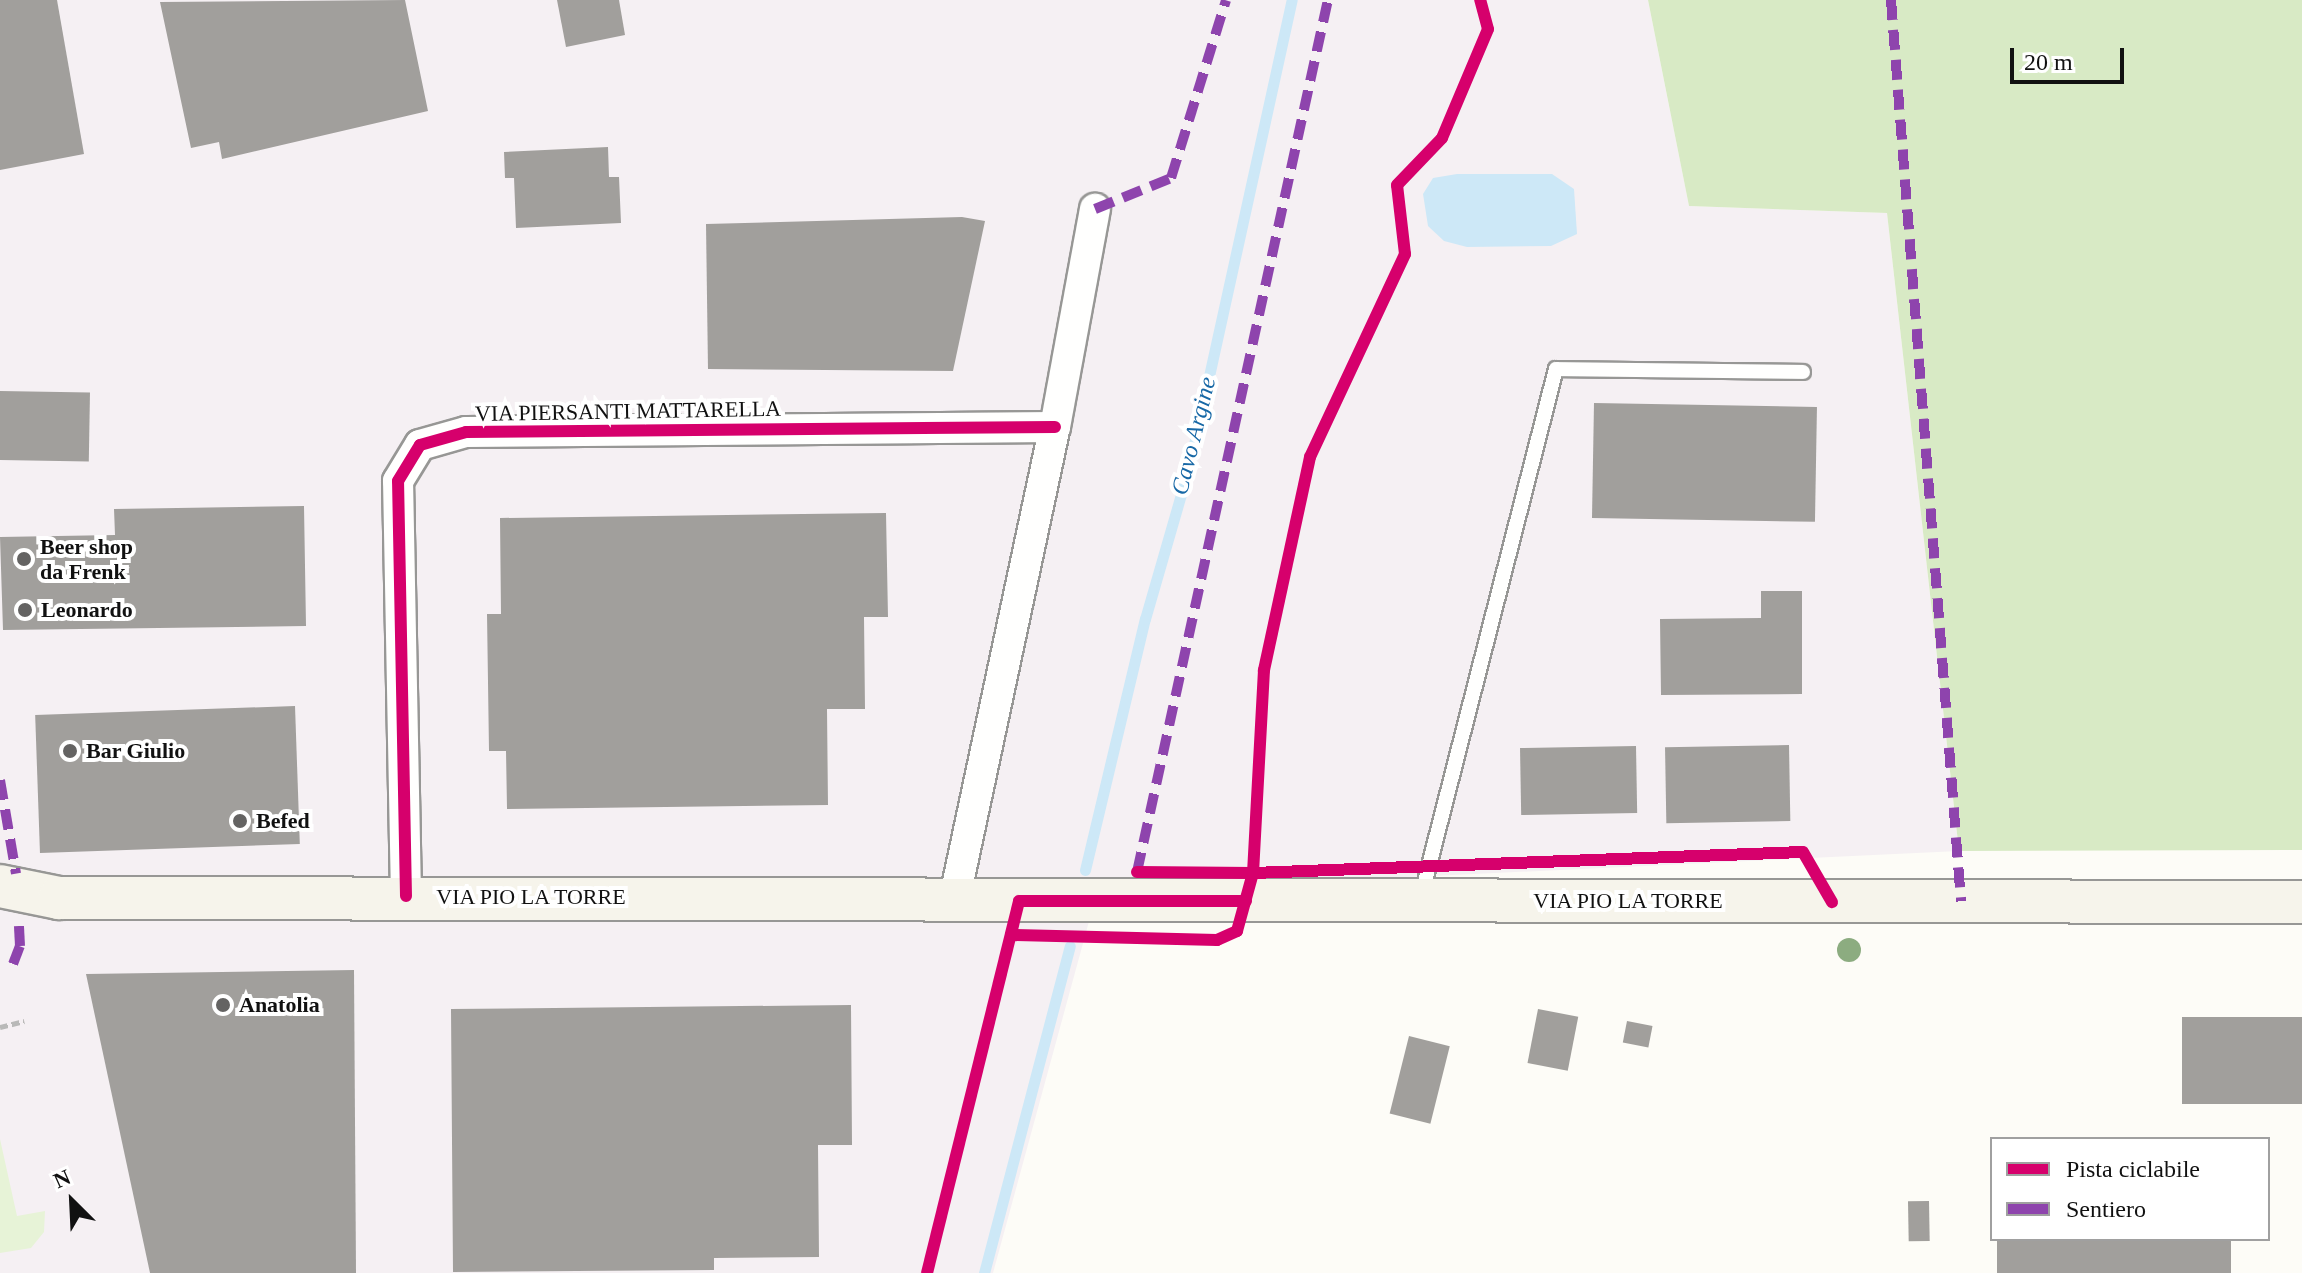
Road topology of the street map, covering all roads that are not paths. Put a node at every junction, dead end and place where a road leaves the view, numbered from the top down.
1 (1095, 209) dead end
2 (1803, 372) dead end
3 (1055, 427) junction
4 (0, 886) edge
5 (406, 896) junction
6 (59, 898) junction
7 (954, 901) junction
8 (1420, 902) junction
9 (2302, 902) edge
10 (0, 919) edge

1 - 3 street
2 - 8 lane
3 - 5 street, VIA PIERSANTI MATTARELLA
3 - 7 street
4 - 6 street, VIA PIO LA TORRE
5 - 6 street, VIA PIO LA TORRE
5 - 7 street, VIA PIO LA TORRE
6 - 10 street, VIA PIO LA TORRE
7 - 8 street, VIA PIO LA TORRE
8 - 9 street, VIA PIO LA TORRE

